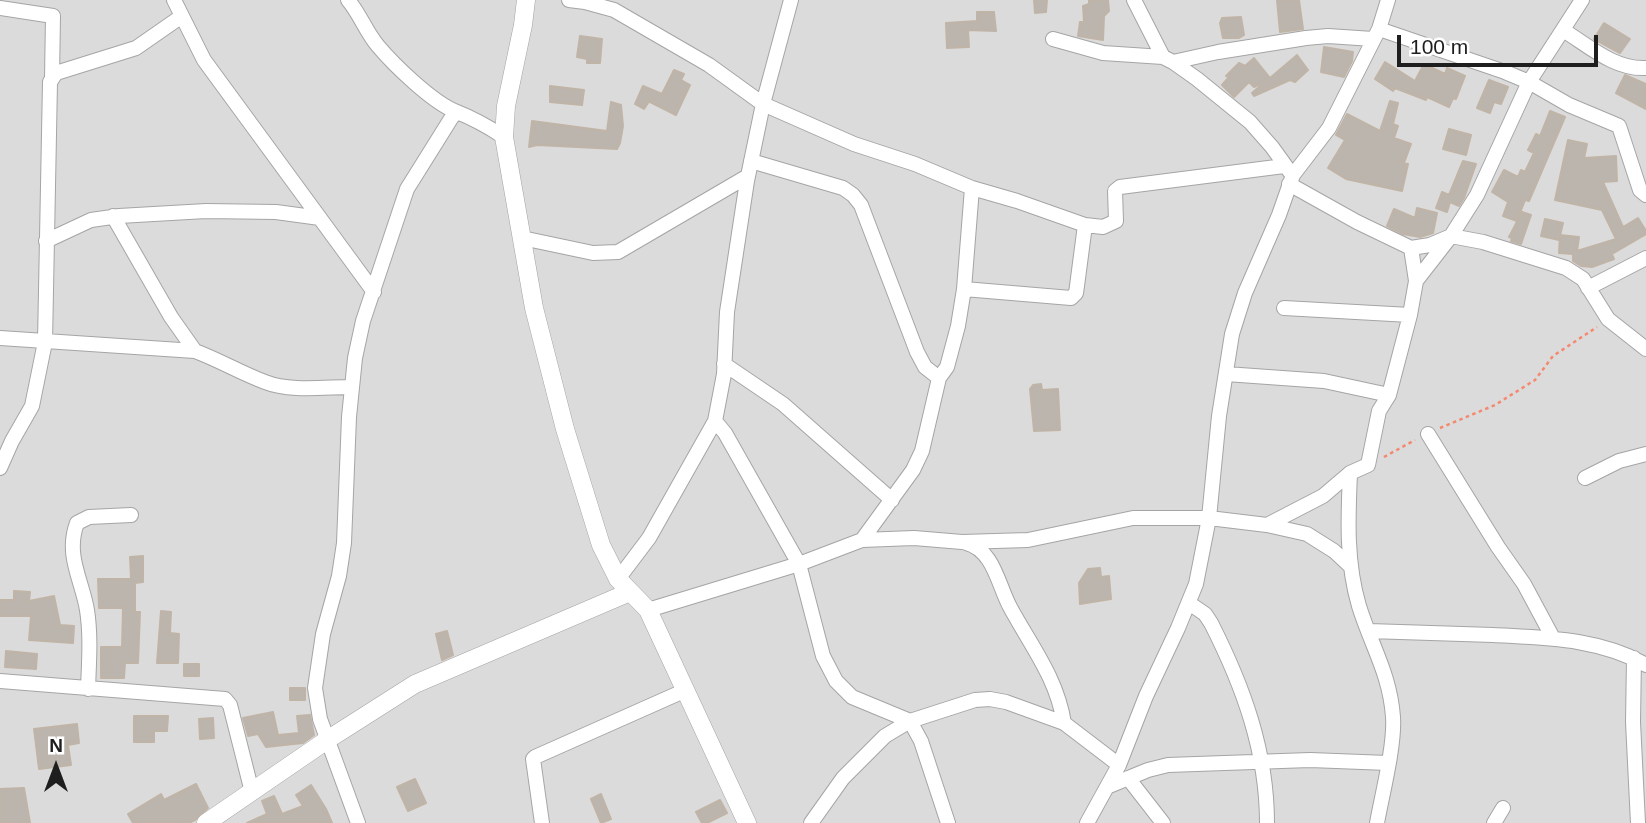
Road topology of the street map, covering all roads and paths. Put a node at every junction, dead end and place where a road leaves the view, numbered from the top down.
1 (174, 0) edge
2 (348, 0) edge
3 (526, 0) edge
4 (569, 0) edge
5 (791, 0) edge
6 (1134, 0) edge
7 (1388, 0) edge
8 (1582, 0) edge
9 (0, 8) edge
10 (182, 16) junction
11 (1563, 30) junction
12 (1376, 34) junction
13 (1053, 39) dead end
14 (1168, 60) junction
15 (1646, 68) edge
16 (52, 78) junction
17 (1529, 82) junction
18 (763, 104) junction
19 (457, 113) junction
20 (504, 137) junction
21 (751, 161) junction
22 (1289, 175) junction
23 (748, 176) junction
24 (972, 188) junction
25 (1646, 195) edge
26 (113, 216) junction
27 (320, 218) junction
28 (1085, 225) junction
29 (1451, 236) junction
30 (522, 237) junction
31 (46, 241) junction
32 (1411, 248) junction
33 (1646, 258) edge
34 (1416, 281) junction
35 (1588, 288) junction
36 (964, 289) junction
37 (374, 292) junction
38 (1284, 308) dead end
39 (1410, 315) junction
40 (1608, 319) junction
41 (0, 338) edge
42 (45, 342) junction
43 (1646, 349) edge
44 (195, 351) junction
45 (724, 364) junction
46 (1226, 374) junction
47 (939, 378) junction
48 (352, 387) junction
49 (1389, 395) junction
50 (715, 421) junction
51 (1428, 433) junction
52 (1646, 454) edge
53 (1368, 465) junction
54 (0, 468) edge
55 (1350, 473) junction
56 (1585, 478) dead end
57 (892, 500) junction
58 (131, 515) dead end
59 (1209, 518) junction
60 (1268, 525) junction
61 (862, 540) junction
62 (962, 542) junction
63 (799, 564) junction
64 (1349, 565) junction
65 (624, 585) junction
66 (1189, 603) junction
67 (648, 610) junction
68 (1369, 631) junction
69 (1553, 638) junction
70 (1640, 661) edge
71 (0, 681) edge
72 (88, 688) junction
73 (686, 690) junction
74 (910, 721) junction
75 (1064, 723) junction
76 (327, 740) junction
77 (1263, 761) junction
78 (1388, 763) junction
79 (1119, 765) junction
80 (1128, 778) junction
81 (1109, 786) junction
82 (252, 792) junction
83 (1503, 808) dead end
84 (206, 823) edge
85 (358, 823) edge
86 (542, 823) edge
87 (747, 823) edge
88 (811, 823) edge
89 (948, 823) edge
90 (1087, 823) edge
91 (1163, 823) edge
92 (1268, 823) edge
93 (1377, 823) edge
94 (1494, 823) edge
95 (1638, 823) edge

1 - 10 street
2 - 19 street
3 - 20 street
4 - 18 street
5 - 18 street
6 - 14 street
7 - 12 street
8 - 11 street
9 - 16 street
10 - 16 street
10 - 27 street
11 - 15 street
11 - 17 street
12 - 14 street
12 - 17 street
12 - 22 street
13 - 14 street
14 - 22 street
16 - 31 street
17 - 25 street
17 - 29 street
18 - 21 street
18 - 24 street
19 - 20 street
19 - 37 street
20 - 30 street
21 - 23 street
21 - 47 street
22 - 28 street
22 - 32 street
22 - 46 street
23 - 30 street
23 - 45 street
24 - 28 street
24 - 36 street
26 - 27 street
26 - 31 street
26 - 44 street
27 - 37 street
28 - 36 street
29 - 32 street
29 - 34 street
29 - 35 street
30 - 65 street
31 - 42 street
32 - 34 street
33 - 35 street
34 - 39 street
35 - 40 street
36 - 47 street
37 - 48 street
38 - 39 street
39 - 49 street
40 - 43 street
40 - 51 path
41 - 42 street
42 - 44 street
42 - 54 street
44 - 48 street
45 - 50 street
45 - 57 street
46 - 49 street
46 - 59 street
47 - 57 street
48 - 76 street
49 - 53 street
50 - 63 street
50 - 65 street
51 - 53 path
51 - 69 street
52 - 56 street
53 - 55 street
55 - 60 street
55 - 64 street
57 - 61 street
58 - 72 street
59 - 60 street
59 - 62 street
59 - 66 street
60 - 64 street
61 - 62 street
61 - 63 street
62 - 75 street
63 - 67 street
63 - 74 street
64 - 68 street
65 - 67 street
65 - 76 street
66 - 77 street
66 - 79 street
67 - 73 street
68 - 69 street
68 - 78 street
69 - 70 street
70 - 95 street
71 - 72 street
72 - 82 street
73 - 86 street
73 - 87 street
74 - 75 street
74 - 88 street
74 - 89 street
75 - 79 street
76 - 82 street
76 - 85 street
77 - 78 street
77 - 80 street
77 - 92 street
78 - 93 street
79 - 81 street
80 - 81 street
80 - 91 street
81 - 90 street
82 - 84 street
83 - 94 street

